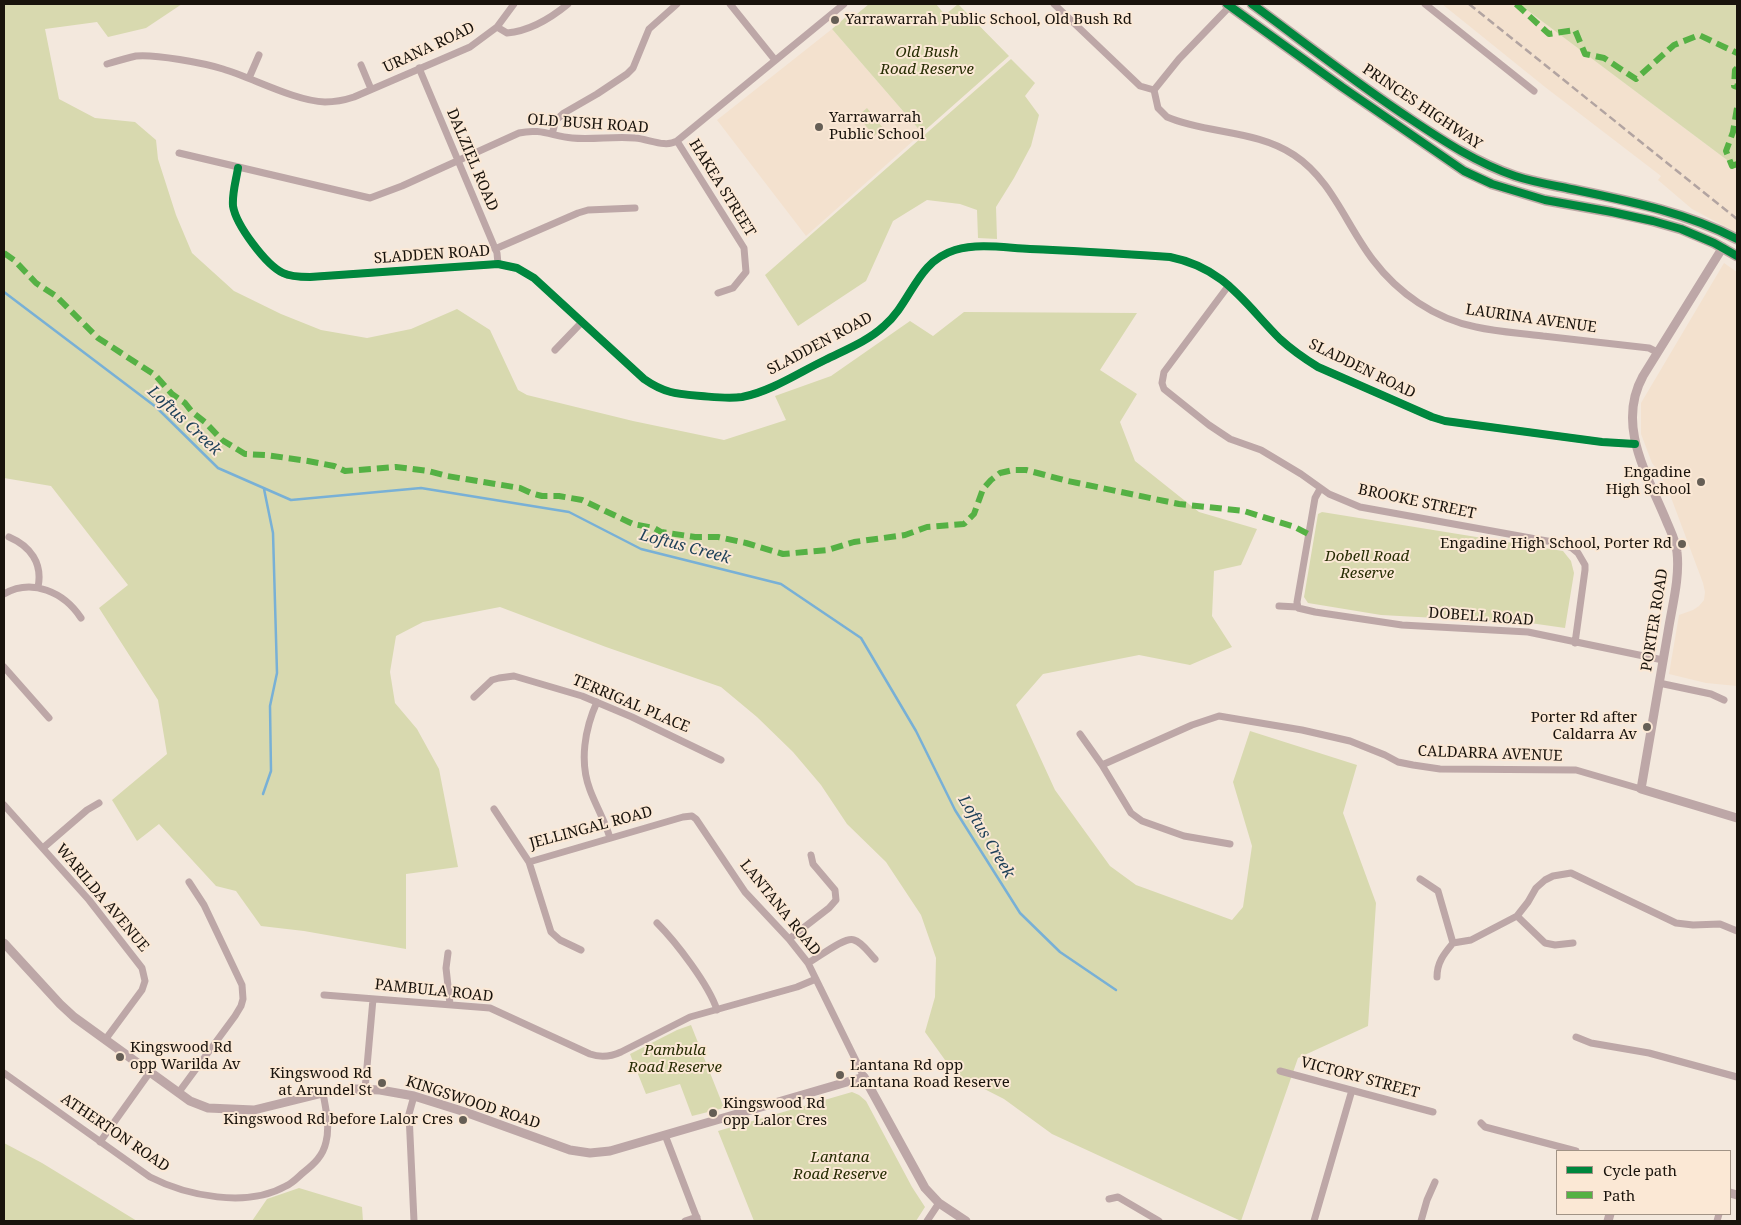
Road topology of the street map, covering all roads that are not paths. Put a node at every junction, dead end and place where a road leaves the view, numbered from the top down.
1 (514, 4) edge
2 (568, 4) edge
3 (677, 4) edge
4 (730, 4) edge
5 (844, 4) edge
6 (1054, 4) edge
7 (1252, 4) edge
8 (1425, 4) edge
9 (1230, 5) edge
10 (497, 26) junction
11 (258, 55) dead end
12 (775, 60) junction
13 (107, 64) dead end
14 (361, 65) dead end
15 (418, 68) junction
16 (249, 78) junction
17 (371, 89) junction
18 (1154, 90) junction
19 (1534, 91) dead end
20 (552, 134) junction
21 (677, 141) junction
22 (179, 153) dead end
23 (457, 161) junction
24 (238, 168) junction
25 (635, 208) dead end
26 (1733, 237) edge
27 (1723, 247) junction
28 (495, 249) junction
29 (1737, 256) edge
30 (498, 264) junction
31 (1229, 285) junction
32 (718, 293) dead end
33 (582, 322) junction
34 (555, 350) dead end
35 (1657, 352) junction
36 (1635, 444) junction
37 (1320, 489) junction
38 (9, 536) dead end
39 (38, 587) junction
40 (4, 594) edge
41 (1279, 606) dead end
42 (1297, 607) junction
43 (80, 618) dead end
44 (1575, 642) junction
45 (1663, 660) junction
46 (4, 668) edge
47 (1660, 682) junction
48 (474, 697) dead end
49 (1724, 700) dead end
50 (597, 702) junction
51 (50, 718) dead end
52 (1080, 734) dead end
53 (721, 760) dead end
54 (1102, 765) junction
55 (1641, 789) junction
56 (100, 804) dead end
57 (4, 806) edge
58 (494, 808) dead end
59 (692, 816) joint
60 (1737, 818) edge
61 (610, 838) junction
62 (1230, 844) dead end
63 (43, 848) junction
64 (811, 855) dead end
65 (529, 862) junction
66 (1420, 879) dead end
67 (189, 882) dead end
68 (1517, 916) junction
69 (657, 923) dead end
70 (1737, 931) edge
71 (789, 939) junction
72 (4, 943) edge
73 (1453, 943) junction
74 (1573, 943) dead end
75 (580, 950) dead end
76 (448, 953) dead end
77 (875, 959) dead end
78 (808, 963) junction
79 (1437, 977) dead end
80 (816, 979) junction
81 (324, 995) dead end
82 (373, 999) junction
83 (450, 1004) junction
84 (717, 1010) junction
85 (1576, 1037) dead end
86 (105, 1040) junction
87 (1280, 1071) dead end
88 (150, 1072) junction
89 (4, 1073) edge
90 (864, 1076) junction
91 (1737, 1077) edge
92 (365, 1089) junction
93 (1352, 1090) junction
94 (179, 1092) junction
95 (323, 1093) junction
96 (414, 1096) junction
97 (1433, 1112) dead end
98 (1481, 1123) dead end
99 (665, 1135) junction
100 (100, 1142) junction
101 (1572, 1150) edge
102 (1435, 1182) dead end
103 (1109, 1199) dead end
104 (939, 1204) junction
105 (697, 1219) edge
106 (414, 1221) edge
107 (685, 1221) edge
108 (927, 1221) edge
109 (966, 1221) edge
110 (1158, 1221) edge
111 (1314, 1221) edge
112 (1421, 1221) edge

1 - 10 street, URANA ROAD
2 - 10 street
3 - 20 street
4 - 12 street
5 - 12 street
6 - 18 street
7 - 26 highway, PRINCES HIGHWAY
8 - 19 street
9 - 18 street
9 - 27 highway, PRINCES HIGHWAY
10 - 15 street, URANA ROAD
11 - 16 street
12 - 21 street
13 - 16 street, URANA ROAD
14 - 17 street, URANA ROAD
15 - 17 street, URANA ROAD
15 - 23 street, DALZIEL ROAD
16 - 17 street, URANA ROAD
18 - 35 street, LAURINA AVENUE
20 - 21 street, OLD BUSH ROAD
20 - 23 street, OLD BUSH ROAD
21 - 32 street, HAKEA STREET
22 - 24 street, OLD BUSH ROAD
23 - 24 street, OLD BUSH ROAD
23 - 28 street, DALZIEL ROAD
24 - 30 street, SLADDEN ROAD
25 - 28 street
26 - 27 highway
27 - 29 highway, PRINCES HIGHWAY
27 - 35 street, PORTER ROAD
28 - 30 street, DALZIEL ROAD
30 - 33 street, SLADDEN ROAD
31 - 33 street, SLADDEN ROAD
31 - 36 street, SLADDEN ROAD
31 - 37 street, BROOKE STREET
33 - 34 street
35 - 36 street, PORTER ROAD
36 - 45 street, PORTER ROAD
37 - 42 street
37 - 44 street, BROOKE STREET
38 - 39 street
39 - 40 street
39 - 43 street
41 - 42 street, DOBELL ROAD
42 - 44 street, DOBELL ROAD
44 - 45 street, DOBELL ROAD
45 - 47 street, PORTER ROAD
46 - 51 street
47 - 49 street
47 - 55 street, PORTER ROAD
48 - 50 street, TERRIGAL PLACE
50 - 53 street, TERRIGAL PLACE
50 - 61 street
52 - 54 street
54 - 55 street, CALDARRA AVENUE
54 - 62 street
55 - 60 street, CALDARRA AVENUE
56 - 63 street
57 - 63 street, WARILDA AVENUE
58 - 65 street, JELLINGAL ROAD
59 - 61 street, JELLINGAL ROAD
59 - 71 street, LANTANA ROAD
61 - 65 street, JELLINGAL ROAD
63 - 86 street, WARILDA AVENUE
64 - 71 street
65 - 75 street
66 - 73 street
67 - 94 street
68 - 70 street
68 - 73 street
68 - 74 street
69 - 84 street
71 - 78 street, LANTANA ROAD
72 - 86 street, KINGSWOOD ROAD
73 - 79 street
76 - 83 street
77 - 78 street
78 - 80 street, LANTANA ROAD
80 - 84 street, PAMBULA ROAD
80 - 90 street, LANTANA ROAD
81 - 82 street, PAMBULA ROAD
82 - 83 street, PAMBULA ROAD
82 - 92 street
83 - 84 street, PAMBULA ROAD
85 - 91 street
86 - 88 street, KINGSWOOD ROAD
87 - 93 street, VICTORY STREET
88 - 94 street, KINGSWOOD ROAD
88 - 100 street
89 - 100 street, ATHERTON ROAD
90 - 99 street, KINGSWOOD ROAD
90 - 104 street, LANTANA ROAD
92 - 95 street, KINGSWOOD ROAD
92 - 96 street, KINGSWOOD ROAD
93 - 97 street, VICTORY STREET
93 - 111 street
94 - 95 street, KINGSWOOD ROAD
95 - 100 street, ATHERTON ROAD
96 - 99 street, KINGSWOOD ROAD
96 - 106 street
98 - 101 street
99 - 105 street
102 - 112 street
103 - 110 street
104 - 108 street
104 - 109 street, LANTANA ROAD
105 - 107 street

